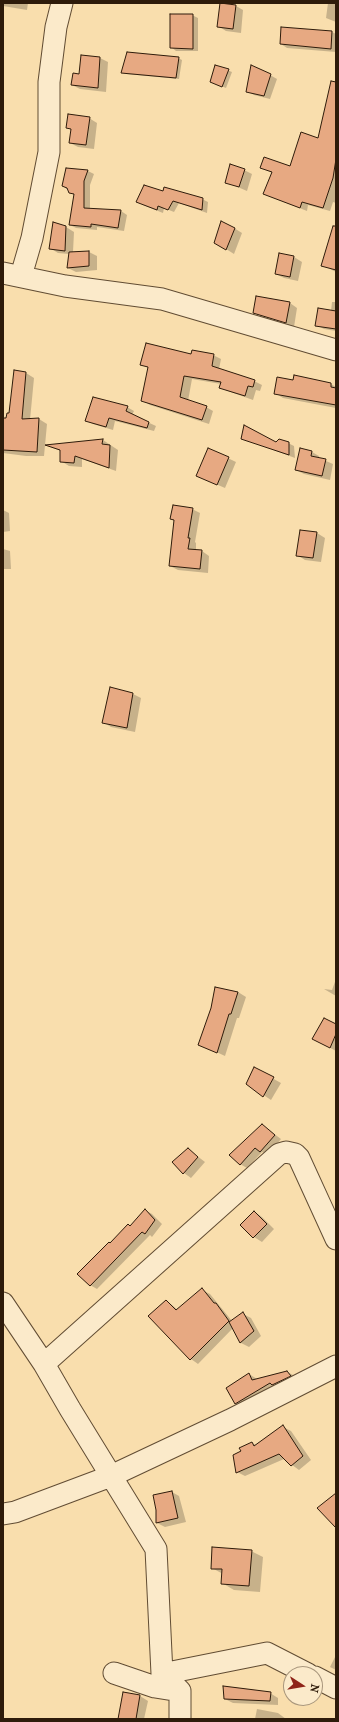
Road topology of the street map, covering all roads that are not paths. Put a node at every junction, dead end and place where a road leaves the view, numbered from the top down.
1 (62, 3) edge
2 (12, 274) edge
3 (336, 350) edge
4 (336, 1239) edge
5 (3, 1303) edge
6 (44, 1364) junction
7 (336, 1366) edge
8 (111, 1476) junction
9 (3, 1514) edge
10 (292, 1666) edge
11 (114, 1673) dead end
12 (162, 1674) junction
13 (323, 1681) edge
14 (336, 1688) edge
15 (180, 1691) junction
16 (180, 1719) edge

1 - 2 street
2 - 3 street
4 - 6 street
5 - 6 street
6 - 8 street
7 - 8 street
8 - 9 street
8 - 12 street
10 - 12 street
11 - 15 street
12 - 15 street
13 - 14 street
15 - 16 street

